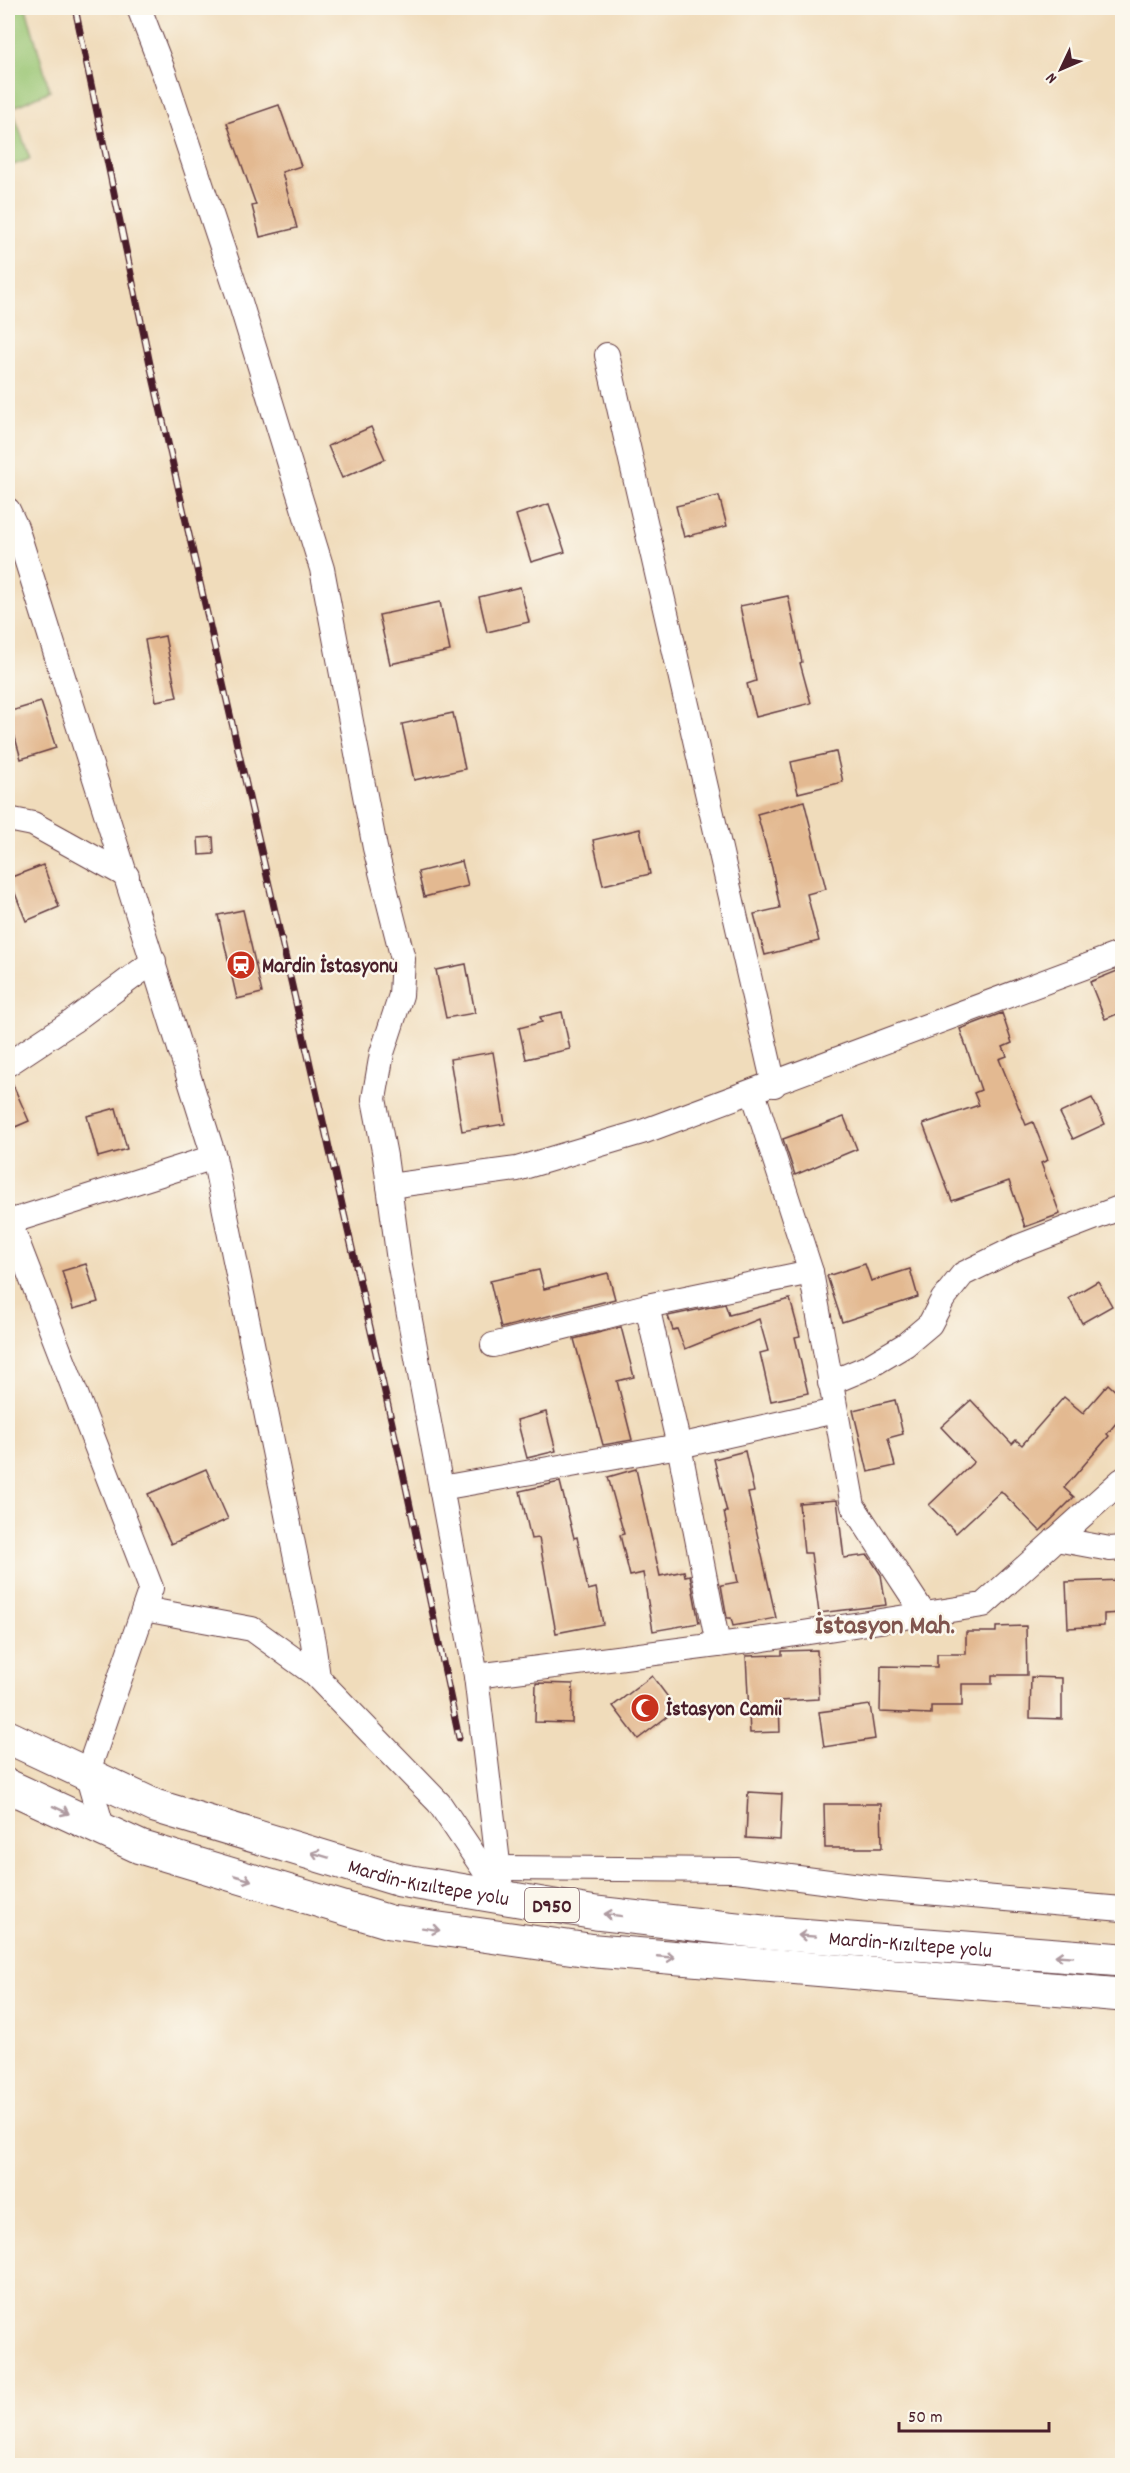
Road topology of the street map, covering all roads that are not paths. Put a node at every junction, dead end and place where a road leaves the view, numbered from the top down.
1 (139, 8) edge
2 (606, 355) dead end
3 (10, 524) edge
4 (8, 819) edge
5 (127, 876) junction
6 (1122, 953) edge
7 (154, 962) junction
8 (8, 1064) edge
9 (763, 1088) junction
10 (214, 1157) junction
11 (389, 1186) junction
12 (1122, 1207) edge
13 (8, 1220) edge
14 (811, 1272) junction
15 (647, 1306) junction
16 (493, 1345) dead end
17 (830, 1383) junction
18 (835, 1411) junction
19 (679, 1446) junction
20 (1122, 1480) edge
21 (441, 1488) junction
22 (1056, 1539) junction
23 (1122, 1548) edge
24 (144, 1609) junction
25 (924, 1614) junction
26 (718, 1645) junction
27 (476, 1676) junction
28 (318, 1677) junction
29 (8, 1737) edge
30 (87, 1774) junction
31 (8, 1786) edge
32 (103, 1830) junction
33 (500, 1882) junction
34 (1122, 1909) edge
35 (1122, 1960) edge
36 (1122, 1995) edge

1 - 11 street
2 - 9 street
3 - 5 street
4 - 5 street
5 - 7 street
6 - 9 street
7 - 8 street
7 - 10 street
9 - 11 street
9 - 14 street
10 - 13 street
10 - 28 street
11 - 21 street
12 - 17 street
13 - 24 street
14 - 15 street
14 - 17 street
15 - 16 street
15 - 19 street
17 - 18 street
18 - 19 street
18 - 25 street
19 - 21 street
19 - 26 street
20 - 22 street
21 - 27 street
22 - 23 street
22 - 25 street
24 - 28 street
24 - 30 street
25 - 26 street
26 - 27 street
27 - 33 street
28 - 33 street
29 - 30 highway, Mardin-Kızıltepe yolu / D950
30 - 32 street
33 -> 30 highway, Mardin-Kızıltepe yolu / D950
31 -> 32 highway, Mardin-Kızıltepe yolu / D950
32 -> 36 highway, Mardin-Kızıltepe yolu / D950
33 - 34 street
35 -> 33 highway, Mardin-Kızıltepe yolu / D950

